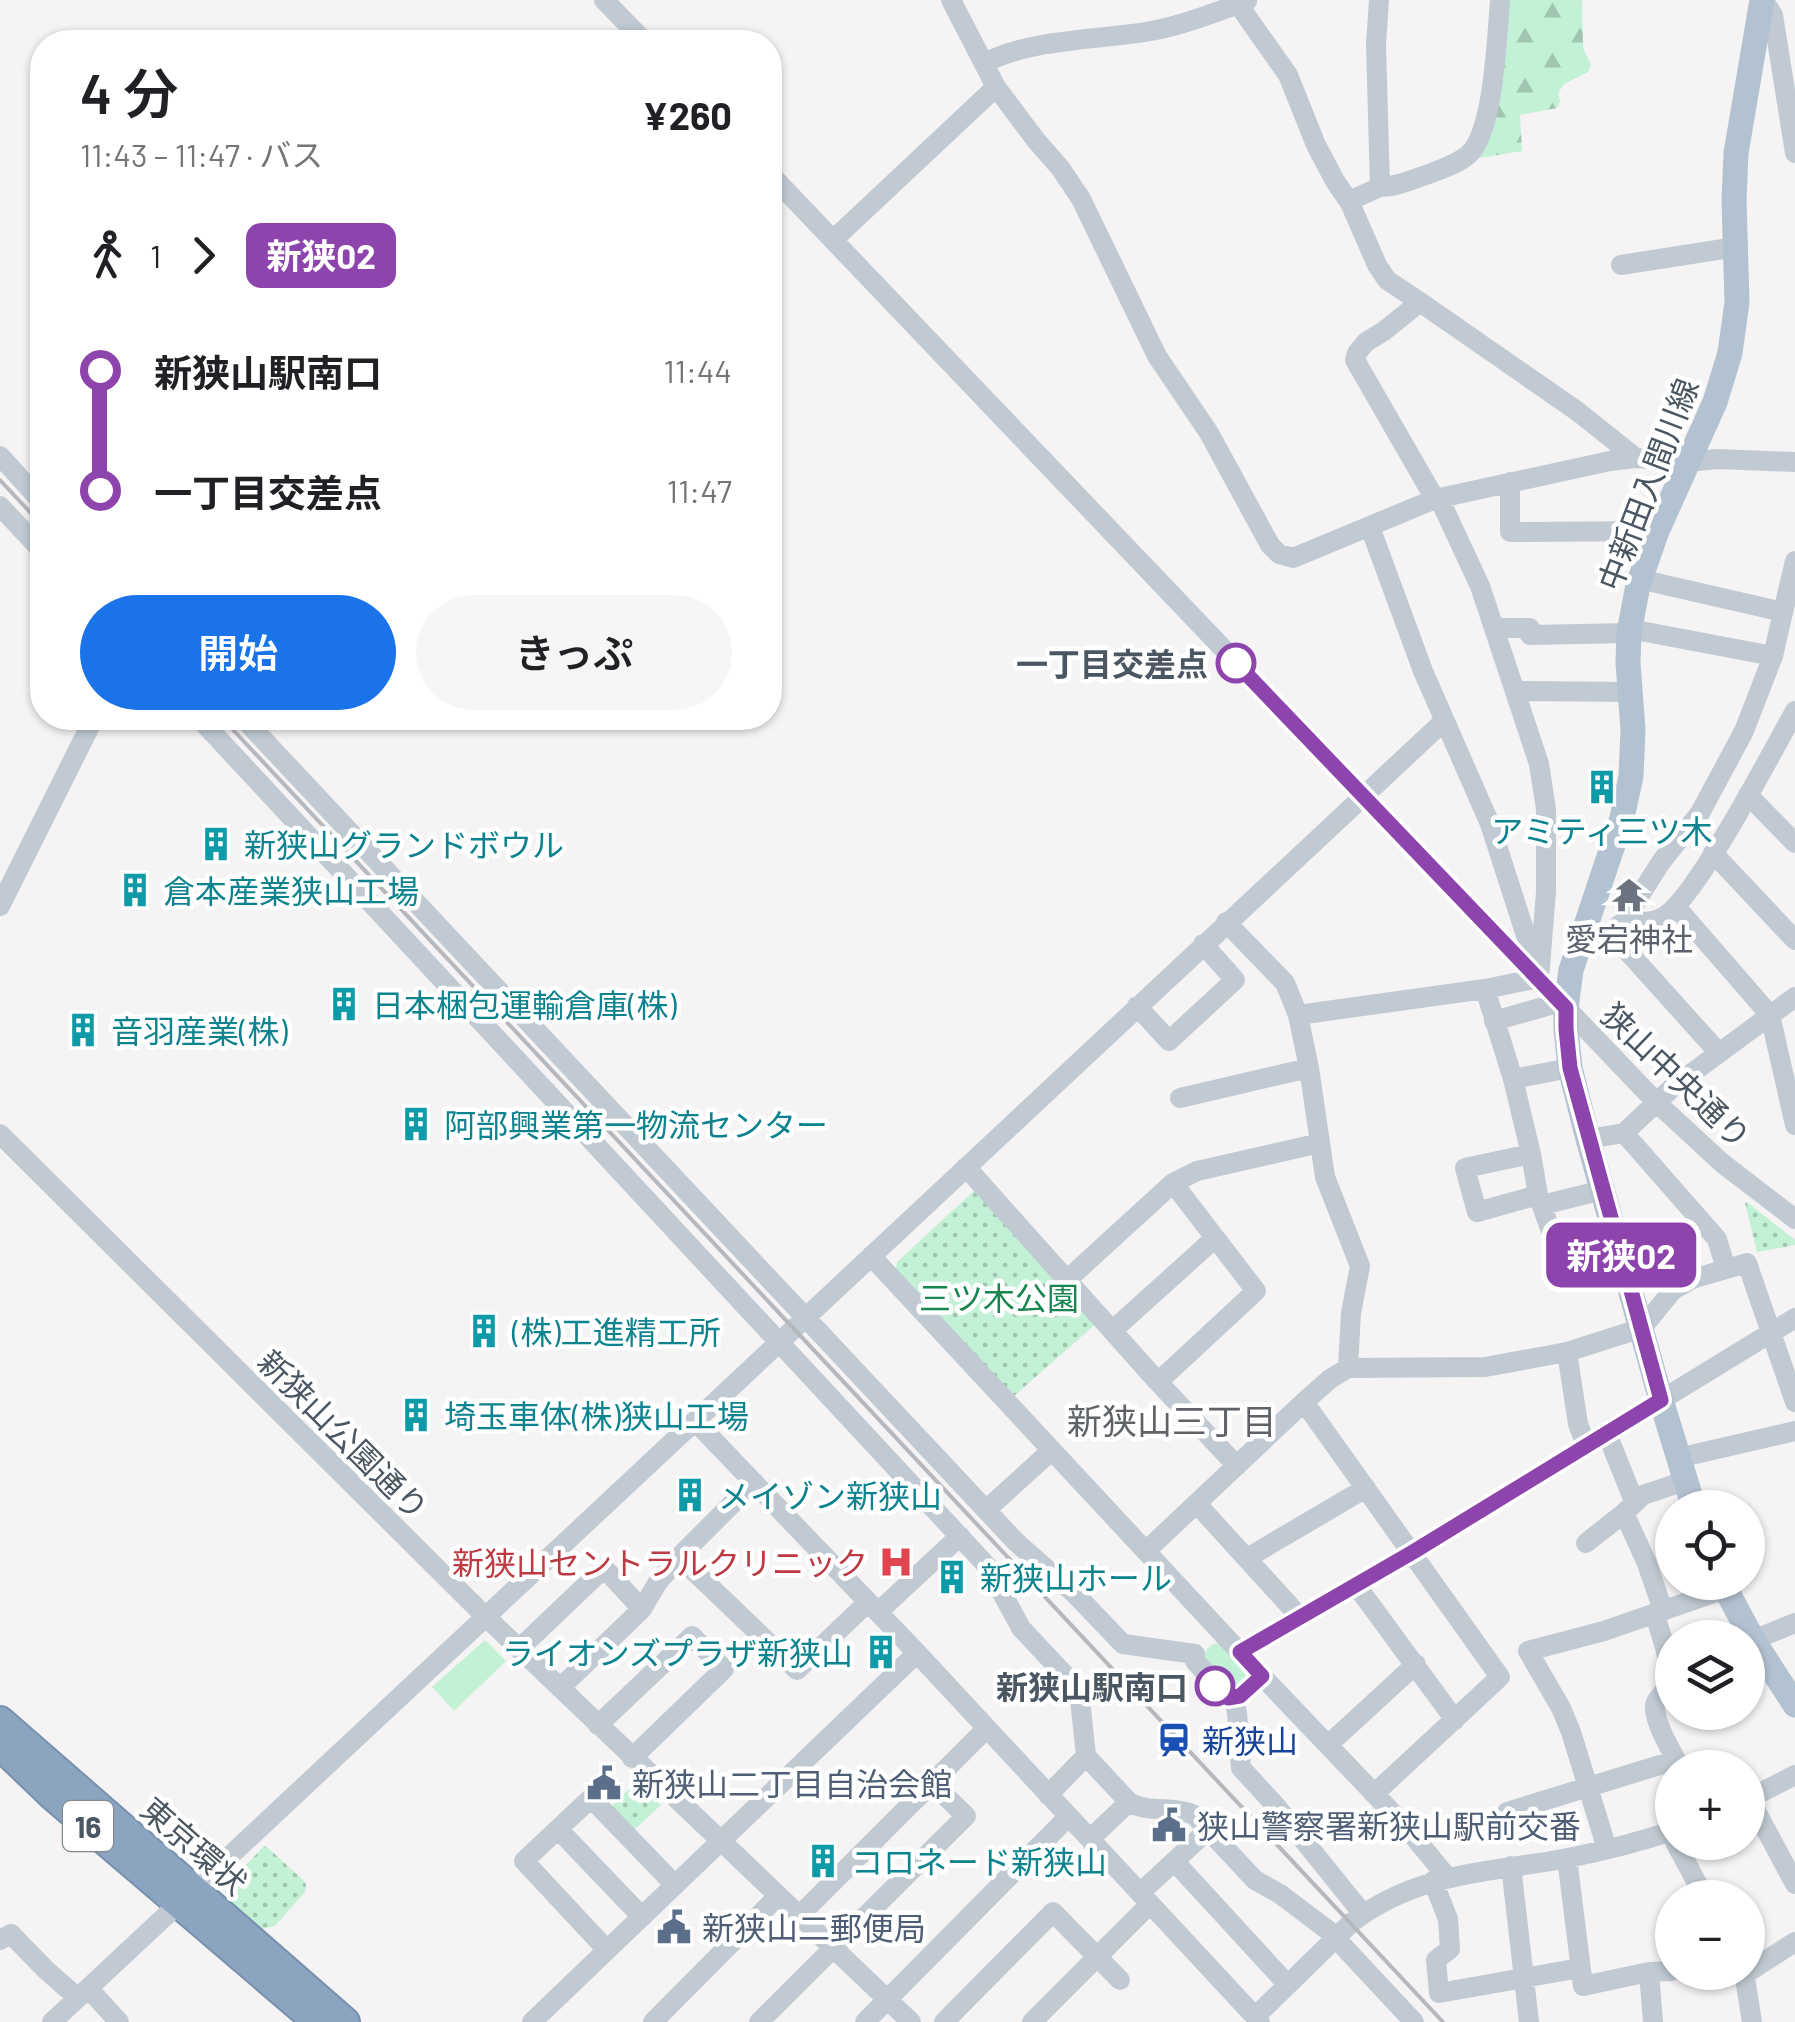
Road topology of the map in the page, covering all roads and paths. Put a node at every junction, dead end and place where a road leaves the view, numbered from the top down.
1 (604, 0) edge
2 (951, 0) edge
3 (1379, 0) edge
4 (1500, 0) edge
5 (1762, 0) edge
6 (1244, 2) edge
7 (633, 30) edge
8 (984, 64) junction
9 (996, 87) junction
10 (1795, 153) edge
11 (782, 187) edge
12 (1380, 188) junction
13 (1348, 201) junction
14 (833, 240) junction
15 (1736, 247) junction
16 (1621, 265) dead end
17 (1420, 302) junction
18 (0, 456) edge
19 (1636, 458) junction
20 (1688, 462) junction
21 (1795, 462) edge
22 (1510, 482) junction
23 (30, 489) edge
24 (1436, 498) junction
25 (0, 506) edge
26 (1370, 527) junction
27 (1658, 531) junction
28 (30, 537) edge
29 (1795, 561) edge
30 (1640, 579) junction
31 (1783, 612) junction
32 (1494, 628) junction
33 (1630, 631) junction
34 (1773, 656) junction
35 (1516, 691) junction
36 (1630, 692) junction
37 (1795, 711) edge
38 (1444, 720) junction
39 (88, 730) edge
40 (210, 730) edge
41 (254, 730) edge
42 (1748, 794) junction
43 (1362, 795) junction
44 (1795, 842) edge
45 (1713, 853) junction
46 (0, 906) edge
47 (1677, 908) junction
48 (1226, 922) junction
49 (1617, 927) junction
50 (1794, 932) edge
51 (1203, 944) junction
52 (1578, 948) junction
53 (1532, 972) junction
54 (1485, 989) junction
55 (1795, 997) edge
56 (1564, 1005) junction
57 (1137, 1006) junction
58 (1770, 1014) junction
59 (1298, 1015) junction
60 (1494, 1021) junction
61 (1719, 1053) junction
62 (1309, 1068) junction
63 (1570, 1068) junction
64 (1513, 1079) junction
65 (1180, 1098) dead end
66 (1656, 1102) junction
67 (1795, 1125) edge
68 (1624, 1133) junction
69 (0, 1134) edge
70 (1588, 1139) junction
71 (1320, 1143) junction
72 (1530, 1154) junction
73 (966, 1167) junction
74 (1173, 1184) junction
75 (1603, 1190) junction
76 (1540, 1200) junction
77 (1795, 1219) edge
78 (1214, 1239) junction
79 (871, 1256) junction
80 (1622, 1258) junction
81 (1726, 1269) junction
82 (1068, 1279) junction
83 (806, 1318) junction
84 (1795, 1318) edge
85 (1642, 1328) junction
86 (1113, 1330) junction
87 (1772, 1333) junction
88 (779, 1342) junction
89 (1567, 1352) junction
90 (1348, 1368) junction
91 (1158, 1382) junction
92 (1661, 1400) junction
93 (1304, 1402) junction
94 (1795, 1402) edge
95 (695, 1421) junction
96 (1795, 1431) edge
97 (1607, 1434) junction
98 (1586, 1447) junction
99 (1052, 1450) junction
100 (1237, 1466) junction
101 (1682, 1469) junction
102 (754, 1482) junction
103 (1366, 1488) junction
104 (1688, 1490) edge
105 (1197, 1504) junction
106 (1629, 1508) junction
107 (986, 1510) junction
108 (960, 1536) junction
109 (1586, 1543) dead end
110 (1147, 1550) junction
111 (1413, 1552) junction
112 (679, 1557) junction
113 (1247, 1558) junction
114 (1356, 1585) junction
115 (1689, 1600) edge
116 (873, 1607) junction
117 (642, 1610) junction
118 (1659, 1612) junction
119 (486, 1617) junction
120 (1300, 1617) junction
121 (1795, 1623) edge
122 (1217, 1628) junction
123 (1765, 1635) edge
124 (519, 1649) junction
125 (1240, 1652) junction
126 (917, 1654) junction
127 (1195, 1654) junction
128 (1765, 1657) edge
129 (1416, 1664) junction
130 (1262, 1676) junction
131 (560, 1688) junction
132 (1234, 1698) junction
133 (1795, 1705) edge
134 (1455, 1720) junction
135 (0, 1721) edge
136 (598, 1724) junction
137 (986, 1728) junction
138 (0, 1746) edge
139 (1328, 1746) junction
140 (1671, 1750) edge
141 (1086, 1756) junction
142 (632, 1758) junction
143 (1655, 1770) edge
144 (1795, 1775) edge
145 (933, 1784) junction
146 (1589, 1786) junction
147 (1765, 1790) edge
148 (1374, 1794) junction
149 (1048, 1795) junction
150 (1129, 1802) junction
151 (1507, 1812) dead end
152 (1068, 1816) junction
153 (558, 1829) junction
154 (1765, 1829) edge
155 (1208, 1830) junction
156 (1655, 1839) edge
157 (1090, 1840) junction
158 (720, 1842) junction
159 (1607, 1849) junction
160 (1567, 1858) junction
161 (1175, 1862) junction
162 (1511, 1866) junction
163 (1440, 1879) junction
164 (1795, 1884) edge
165 (675, 1886) junction
166 (778, 1896) junction
167 (186, 1898) junction
168 (1145, 1899) junction
169 (1363, 1914) junction
170 (799, 1916) junction
171 (642, 1917) junction
172 (1336, 1938) junction
173 (0, 1940) edge
174 (1795, 1942) edge
175 (832, 1948) junction
176 (607, 1950) junction
177 (1097, 1957) junction
178 (1765, 1961) edge
179 (1580, 1968) junction
180 (1649, 1972) junction
181 (1655, 1972) edge
182 (1524, 1978) junction
183 (1120, 1980) dead end
184 (1288, 1985) junction
185 (1748, 1990) edge
186 (83, 1993) junction
187 (888, 2000) junction
188 (1257, 2019) edge
189 (540, 2020) edge
190 (52, 2022) edge
191 (120, 2022) edge
192 (318, 2022) edge
193 (345, 2022) edge
194 (653, 2022) edge
195 (759, 2022) edge
196 (866, 2022) edge
197 (911, 2022) edge
198 (944, 2022) edge
199 (1032, 2022) edge
200 (1414, 2022) edge
201 (1528, 2022) edge
202 (1653, 2022) edge
203 (1752, 2022) edge

1 - 7 street
2 - 8 street
3 - 12 street
4 - 12 street
5 - 10 street
5 - 15 main road, 中新田入間川線
6 - 8 street
6 - 13 street
8 - 9 street
9 - 14 street
9 - 26 street
11 - 14 street, 狭山中央通り
12 - 13 street
13 - 17 street
14 - 43 street, 狭山中央通り
15 - 16 street
15 - 20 main road, 中新田入間川線
17 - 19 street
17 - 24 street
18 - 23 street
19 - 20 street
19 - 22 street
20 - 21 street
20 - 27 main road, 中新田入間川線
22 - 24 street
22 - 27 street
24 - 26 street
24 - 32 street
25 - 28 street
26 - 38 street
27 - 30 main road, 中新田入間川線
29 - 31 street
30 - 31 street
30 - 33 main road, 中新田入間川線
31 - 34 street
32 - 33 street
32 - 35 street
33 - 34 street
33 - 36 main road, 中新田入間川線
34 - 49 street
35 - 36 street
35 - 53 street
36 - 52 main road, 中新田入間川線
37 - 42 street
38 - 43 street
38 - 53 street
39 - 46 street
40 - 88 street
41 - 83 street
42 - 44 street
42 - 45 street
43 - 48 street
43 - 53 street, 狭山中央通り
45 - 47 street
45 - 50 street
47 - 49 street
47 - 58 street
48 - 51 street
48 - 59 street
49 - 52 street
49 - 61 street
51 - 57 street
51 - 57 street
52 - 56 main road, 中新田入間川線
53 - 54 street
53 - 56 street, 狭山中央通り
54 - 59 street
54 - 60 street
55 - 58 street
56 - 60 street
56 - 63 main road, 中新田入間川線
56 - 66 street, 狭山中央通り
57 - 73 street
58 - 61 street
58 - 67 street
59 - 62 street
60 - 64 street
61 - 66 street
62 - 65 street
62 - 71 street
63 - 64 street
63 - 70 main road, 中新田入間川線
64 - 72 street
66 - 68 street
66 - 77 street, 狭山中央通り
68 - 70 street
68 - 81 street
69 - 119 street, 新狭山公園通り
70 - 75 main road, 中新田入間川線
71 - 74 street
71 - 90 street
72 - 76 street
72 - 76 street
73 - 79 street
73 - 82 street
74 - 78 street
74 - 82 street
75 - 76 street
75 - 80 main road, 中新田入間川線
76 - 80 street
78 - 86 street
78 - 91 street
79 - 83 street
79 - 99 street
80 - 85 main road, 中新田入間川線
81 - 85 street
81 - 87 street
82 - 86 street
83 - 88 street
83 - 107 street
84 - 87 street
85 - 89 street
85 - 92 main road, 中新田入間川線
86 - 91 street
87 - 92 street
87 - 94 street
88 - 95 street
88 - 108 street
89 - 90 street
89 - 98 street
90 - 93 street
91 - 100 street
92 - 97 street
92 - 101 main road, 中新田入間川線
93 - 100 street
93 - 103 street
95 - 102 street
95 - 119 street
96 - 101 street
97 - 98 street
97 - 106 street
98 - 111 street
99 - 107 street
99 - 110 street
100 - 105 street
101 - 104 main road, 中新田入間川線
101 - 106 street
102 - 112 street
102 - 116 street
103 - 111 street
103 - 113 street
105 - 110 street
105 - 113 street
106 - 109 street
106 - 118 street
107 - 127 street
108 - 116 street
108 - 141 street
110 - 122 street
111 - 114 street
111 - 134 street
112 - 116 street
112 - 117 street
113 - 120 street
114 - 120 street
114 - 129 street
115 - 118 street
116 - 126 street
117 - 124 street
117 - 131 street
118 - 140 street
118 - 146 street
119 - 124 street, 新狭山公園通り
119 - 167 street
120 - 125 street
121 - 123 street
122 - 125 street
122 - 127 street
124 - 131 street, 新狭山公園通り
125 - 130 street
126 - 137 street
126 - 158 street
127 - 132 street
128 - 133 main road
129 - 134 street
129 - 139 street
130 - 132 street
130 - 139 street
131 - 136 street, 新狭山公園通り
132 - 169 street
134 - 148 street
135 - 167 highway, 東京環状 / 16
136 - 142 street, 新狭山公園通り
136 - 142 street
137 - 145 street
137 - 149 street
138 - 167 highway, 東京環状 / 16
139 - 148 street
141 - 149 street
141 - 150 street
142 - 158 street, 新狭山公園通り
143 - 146 street
144 - 147 street
145 - 170 street
145 - 175 street
146 - 151 street
146 - 159 street
148 - 163 street
149 - 152 street
150 - 155 street
150 - 157 street
152 - 157 street
152 - 187 street
153 - 165 street
153 - 171 street
153 - 176 street
154 - 164 street
155 - 161 street
155 - 172 street
156 - 159 street
157 - 168 street
158 - 165 street
158 - 166 street, 新狭山公園通り
159 - 160 street
160 - 162 street
160 - 179 street
161 - 168 street
161 - 184 street
162 - 163 street
162 - 182 street
163 - 169 street
163 - 182 street
165 - 171 street
166 - 170 street, 新狭山公園通り
166 - 194 street
167 - 186 street
167 - 192 highway, 東京環状 / 16
167 - 193 highway, 東京環状 / 16
168 - 177 street
168 - 188 street
169 - 172 street
170 - 175 street, 新狭山公園通り
171 - 176 street
172 - 184 street
172 - 200 street
173 - 186 street
174 - 178 street
175 - 187 street, 新狭山公園通り
175 - 195 street
176 - 189 street
177 - 183 street
177 - 198 street
177 - 199 street
179 - 180 street
179 - 182 street
180 - 181 street
180 - 202 street
182 - 201 street
184 - 188 street
185 - 203 street
186 - 190 street
186 - 191 street
187 - 196 street
187 - 197 street, 新狭山公園通り

